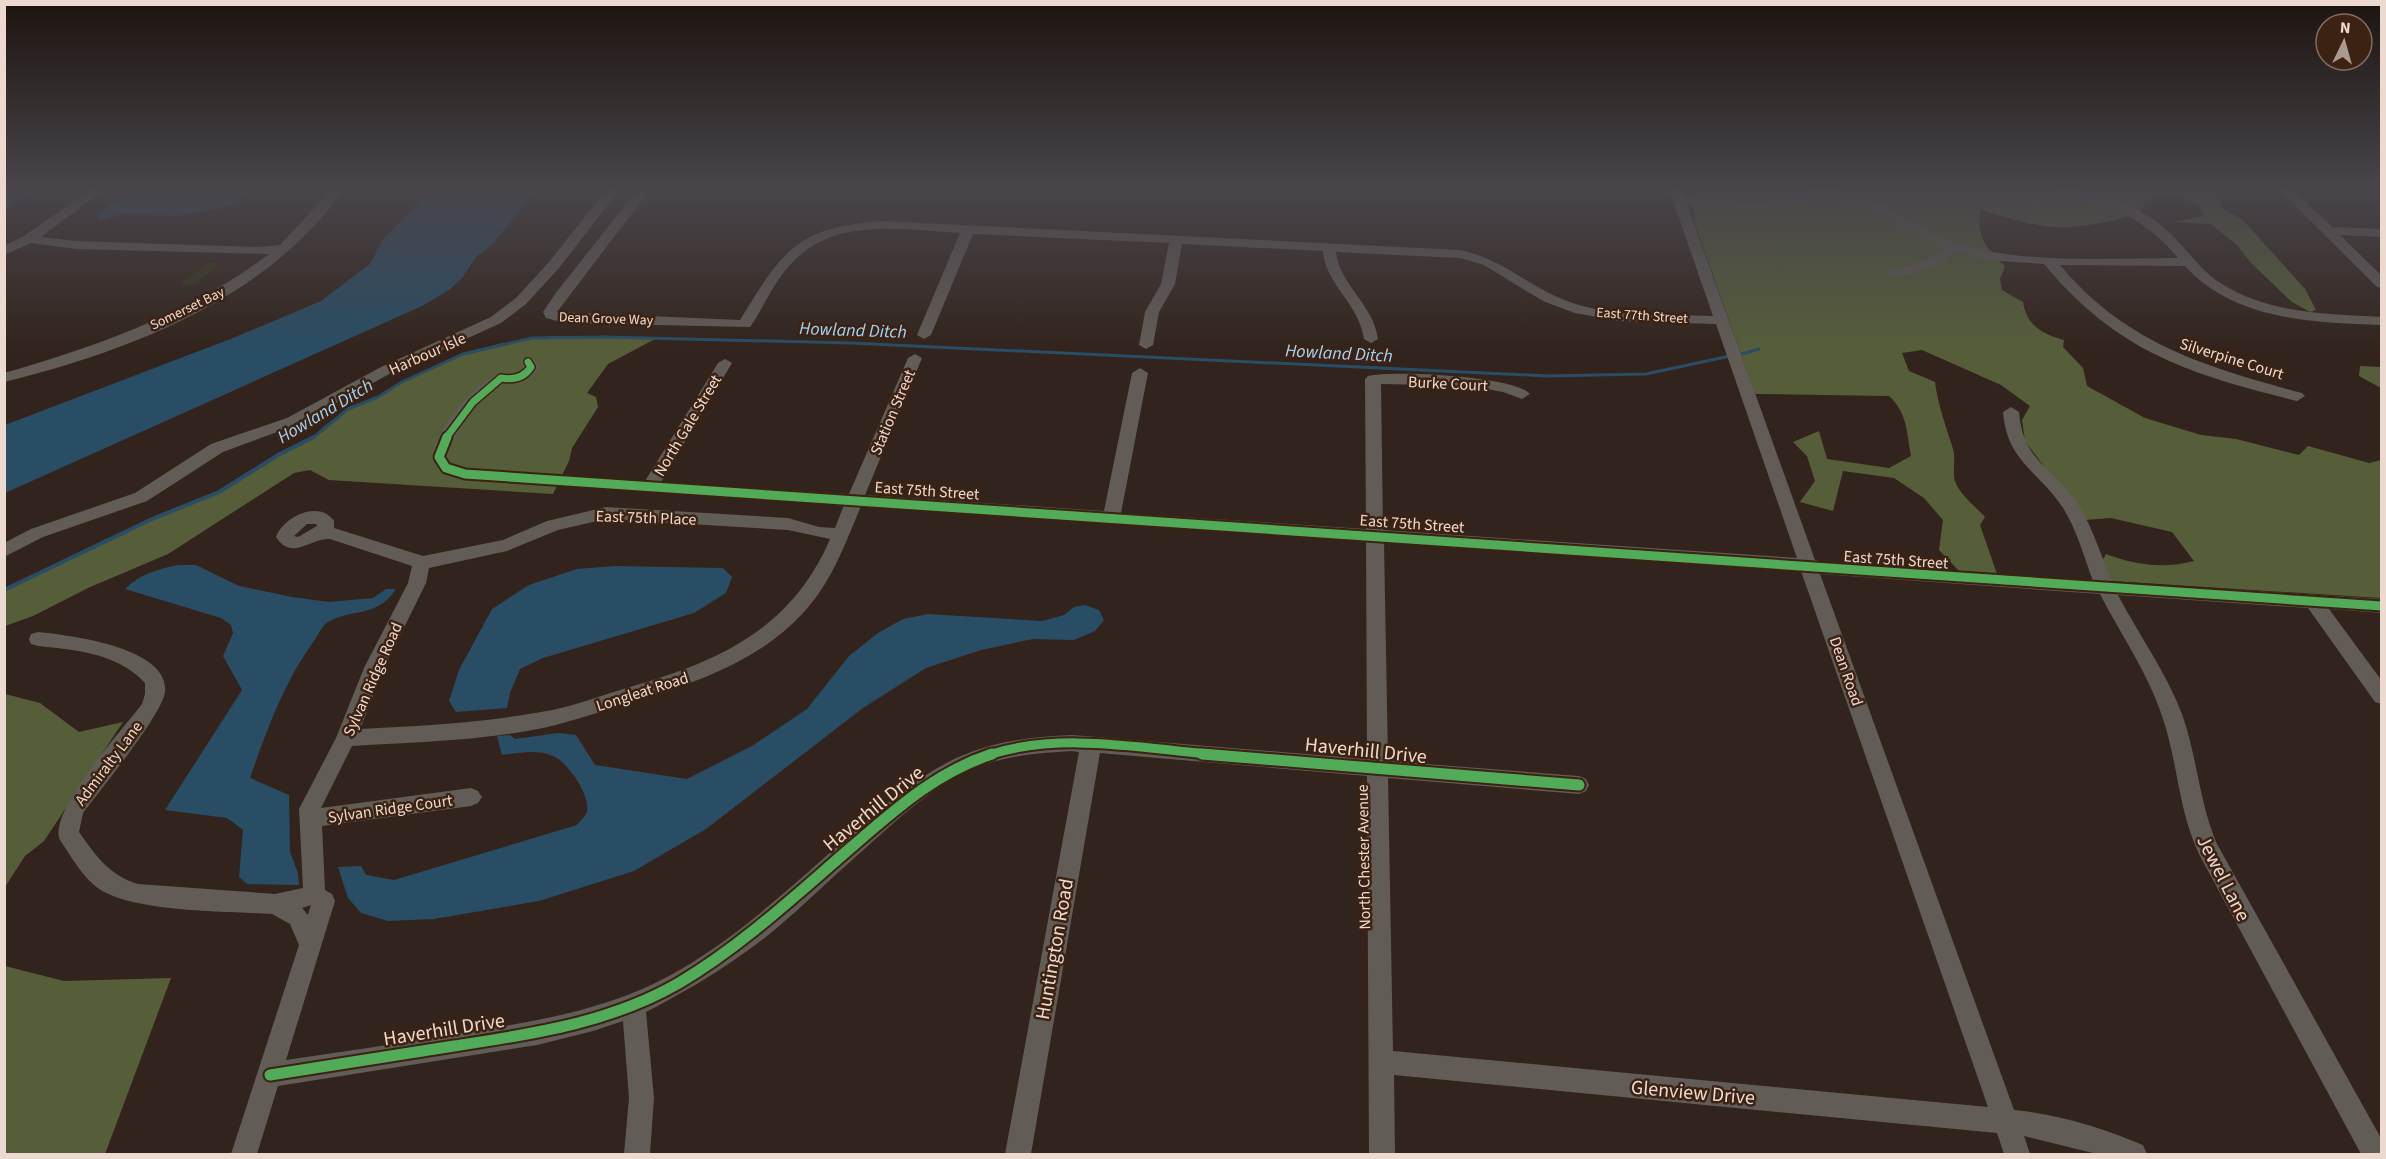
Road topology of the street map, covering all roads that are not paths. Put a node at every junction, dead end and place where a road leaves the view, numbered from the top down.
1 (20, 243) edge
2 (61, 243) edge
3 (290, 243) edge
4 (570, 243) edge
5 (602, 243) edge
6 (806, 243) edge
7 (962, 243) edge
8 (1175, 243) edge
9 (1254, 243) edge
10 (1694, 243) edge
11 (1945, 243) edge
12 (2172, 243) edge
13 (2340, 243) edge
14 (1329, 247) junction
15 (1955, 248) junction
16 (284, 249) junction
17 (4, 251) edge
18 (2049, 261) junction
19 (2189, 262) junction
20 (1894, 274) dead end
21 (2382, 284) edge
22 (1720, 320) junction
23 (2382, 321) edge
24 (924, 335) dead end
25 (1371, 339) dead end
26 (1146, 345) dead end
27 (915, 358) dead end
28 (528, 362) dead end
29 (725, 363) dead end
30 (1140, 373) dead end
31 (4, 378) edge
32 (1373, 379) joint
33 (1522, 394) dead end
34 (2297, 396) dead end
35 (2011, 412) dead end
36 (649, 487) junction
37 (854, 500) junction
38 (1111, 518) junction
39 (322, 532) dead end
40 (842, 534) junction
41 (1375, 536) junction
42 (4, 551) edge
43 (421, 563) junction
44 (1810, 565) junction
45 (2106, 589) junction
46 (2314, 602) junction
47 (2382, 606) edge
48 (38, 639) dead end
49 (2382, 697) edge
50 (346, 738) junction
51 (1091, 744) junction
52 (1377, 768) junction
53 (1579, 785) dead end
54 (471, 797) dead end
55 (309, 819) junction
56 (314, 896) junction
57 (275, 904) junction
58 (309, 942) junction
59 (633, 1006) junction
60 (1381, 1062) junction
61 (270, 1075) junction
62 (2006, 1122) junction
63 (244, 1155) edge
64 (638, 1155) edge
65 (1018, 1155) edge
66 (1382, 1155) edge
67 (2017, 1155) edge
68 (2134, 1155) edge
69 (2375, 1155) edge

1 - 17 street
2 - 16 street
3 - 16 street, Somerset Bay
4 - 42 street, Harbour Isle
5 - 6 street, Dean Grove Way
7 - 24 street
8 - 26 street
9 - 14 street, East 77th Street
10 - 22 street, Dean Road
11 - 15 street
12 - 19 street
13 - 21 street
14 - 22 street, East 77th Street
14 - 25 street
15 - 18 street
15 - 20 street
16 - 31 street, Somerset Bay
18 - 19 street
18 - 34 street, Silverpine Court
19 - 23 street
22 - 44 street, Dean Road
27 - 37 street, Station Street
28 - 36 street, East 75th Street
29 - 36 street, North Gale Street
30 - 38 street
32 - 33 street, Burke Court
32 - 41 street, North Chester Avenue
35 - 45 street, Jewel Lane
36 - 37 street, East 75th Street
37 - 38 street, East 75th Street
37 - 40 street, Longleat Road
38 - 41 street, East 75th Street
39 - 43 street
40 - 43 street, East 75th Place
40 - 50 street, Longleat Road
41 - 44 street, East 75th Street
41 - 52 street, North Chester Avenue
43 - 50 street, Sylvan Ridge Road
44 - 45 street, East 75th Street
44 - 62 street, Dean Road
45 - 46 street, East 75th Street
45 - 69 street, Jewel Lane
46 - 47 street, East 75th Street
46 - 49 street
48 - 57 street, Admiralty Lane
50 - 55 street, Sylvan Ridge Road
51 - 52 street, Haverhill Drive
51 - 59 street, Haverhill Drive
51 - 65 street, Huntington Road
52 - 53 street, Haverhill Drive
52 - 60 street, North Chester Avenue
54 - 55 street, Sylvan Ridge Court
55 - 56 street, Sylvan Ridge Road
56 - 57 street
56 - 58 street, Sylvan Ridge Road
57 - 58 street, Admiralty Lane
58 - 61 street, Sylvan Ridge Road
59 - 61 street, Haverhill Drive
59 - 64 street
60 - 62 street, Glenview Drive
60 - 66 street, North Chester Avenue
61 - 63 street, Sylvan Ridge Road
62 - 67 street, Dean Road
62 - 68 street, Glenview Drive

